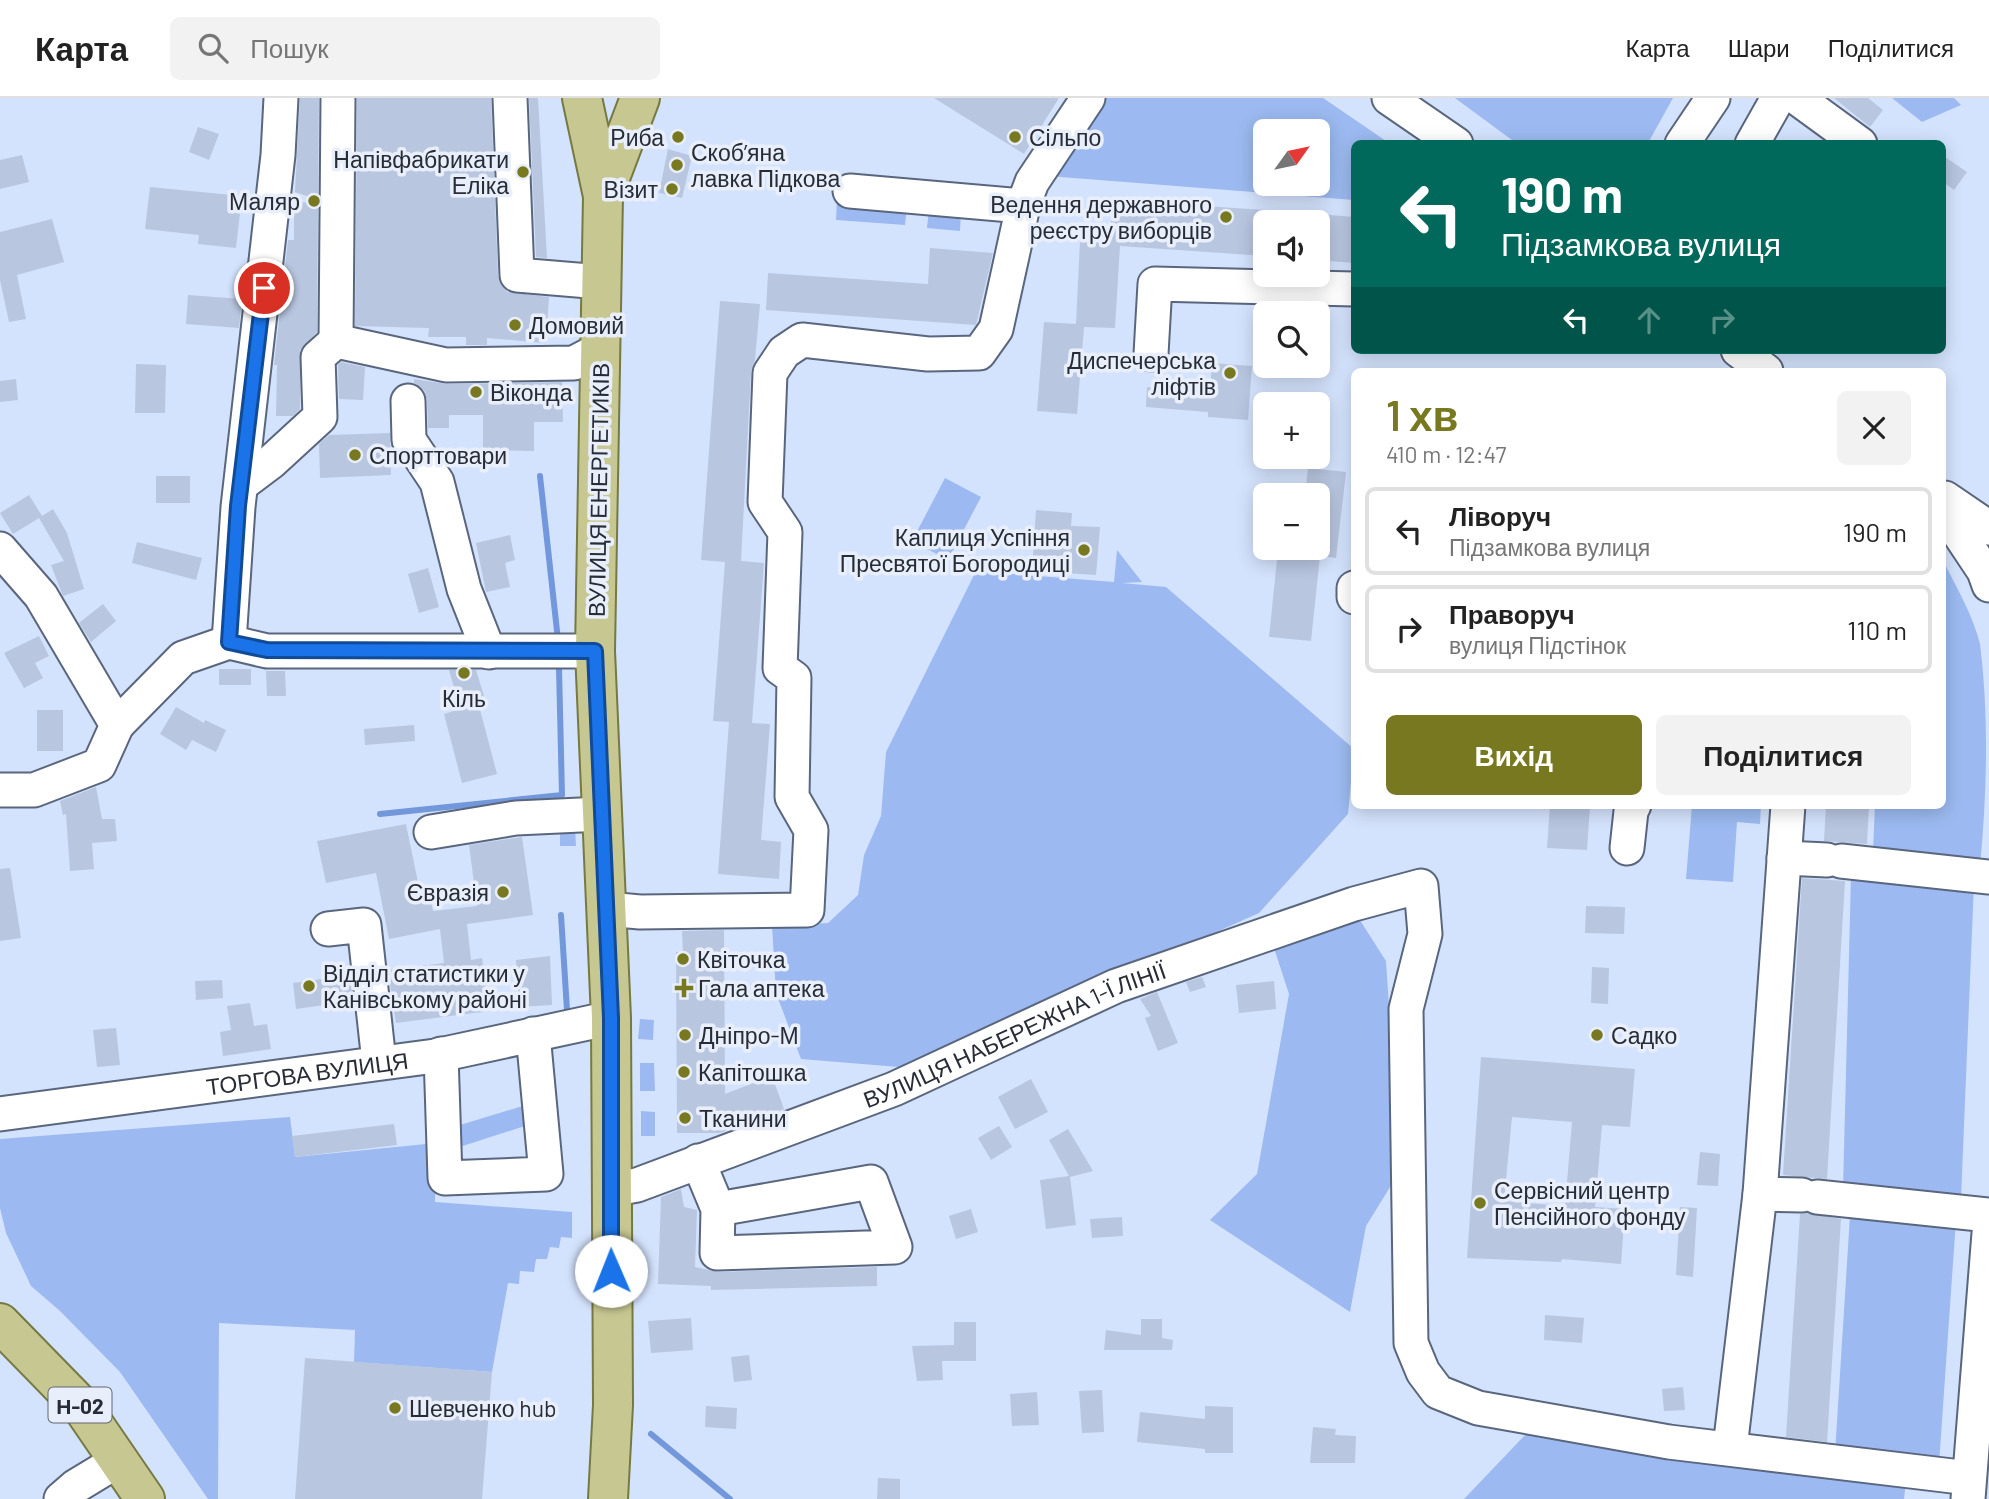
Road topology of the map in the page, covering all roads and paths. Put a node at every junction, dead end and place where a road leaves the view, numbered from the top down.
1 (281, 98) edge
2 (338, 98) edge
3 (510, 98) edge
4 (582, 98) edge
5 (640, 98) edge
6 (1088, 98) edge
7 (1389, 98) edge
8 (1713, 98) edge
9 (1778, 98) edge
10 (1797, 98) edge
11 (1418, 132) edge
12 (1443, 140) edge
13 (1685, 140) edge
14 (1754, 140) edge
15 (1855, 140) edge
16 (850, 191) dead end
17 (603, 195) junction
18 (1023, 206) junction
19 (601, 282) junction
20 (1351, 289) edge
21 (336, 341) junction
22 (599, 350) junction
23 (1151, 354) dead end
24 (408, 401) dead end
25 (242, 484) junction
26 (1946, 500) edge
27 (1946, 514) edge
28 (1989, 528) edge
29 (0, 549) edge
30 (1989, 585) edge
31 (229, 642) junction
32 (595, 651) junction
33 (489, 652) junction
34 (117, 725) junction
35 (0, 790) edge
36 (1631, 809) edge
37 (1788, 809) edge
38 (602, 814) junction
39 (431, 832) dead end
40 (1627, 848) dead end
41 (1784, 858) junction
42 (1989, 877) edge
43 (607, 909) junction
44 (328, 929) dead end
45 (611, 1018) junction
46 (533, 1034) junction
47 (441, 1054) junction
48 (379, 1062) junction
49 (0, 1114) edge
50 (698, 1161) junction
51 (610, 1190) junction
52 (1760, 1194) junction
53 (718, 1209) junction
54 (1989, 1215) edge
55 (1989, 1233) edge
56 (0, 1323) edge
57 (1730, 1448) junction
58 (119, 1460) junction
59 (1968, 1489) edge
60 (61, 1499) edge
61 (145, 1499) edge
62 (608, 1499) edge

1 - 25 street
2 - 21 street
3 - 19 street
4 - 17 main road, ВУЛИЦЯ ЕНЕРГЕТИКІВ
5 - 17 main road, ВУЛИЦЯ ЕНЕРГЕТИКІВ
6 - 18 street
7 - 11 street
8 - 13 street
9 - 14 street
10 - 15 street
11 - 12 street
16 - 18 street
17 - 19 main road, ВУЛИЦЯ ЕНЕРГЕТИКІВ
18 - 43 street
19 - 22 main road, ВУЛИЦЯ ЕНЕРГЕТИКІВ
20 - 23 street
21 - 22 street
21 - 25 street
22 - 32 main road, ВУЛИЦЯ ЕНЕРГЕТИКІВ
24 - 33 street
25 - 31 street
26 - 28 street
27 - 30 street
29 - 34 street
31 - 33 street
31 - 34 street
32 - 33 street
32 - 38 main road, ВУЛИЦЯ ЕНЕРГЕТИКІВ
34 - 35 street
36 - 40 street
37 - 41 street
38 - 39 street
38 - 43 main road, ВУЛИЦЯ ЕНЕРГЕТИКІВ
41 - 42 street
41 - 52 street
43 - 45 main road, ВУЛИЦЯ ЕНЕРГЕТИКІВ
44 - 48 street
45 - 46 street, ТОРГОВА ВУЛИЦЯ
45 - 51 main road, ВУЛИЦЯ ЕНЕРГЕТИКІВ
46 - 47 street, ТОРГОВА ВУЛИЦЯ
46 - 47 street
47 - 48 street, ТОРГОВА ВУЛИЦЯ
48 - 49 street, ТОРГОВА ВУЛИЦЯ
50 - 51 street, ВУЛИЦЯ НАБЕРЕЖНА 1-Ї ЛІНІЇ
50 - 53 street
50 - 57 street, ВУЛИЦЯ НАБЕРЕЖНА 1-Ї ЛІНІЇ
51 - 62 main road, ВУЛИЦЯ ЕНЕРГЕТИКІВ
52 - 54 street
52 - 57 street
53 - 53 street
55 - 59 street
56 - 58 main road, Н-02
57 - 59 street
58 - 60 street
58 - 61 main road, Н-02

